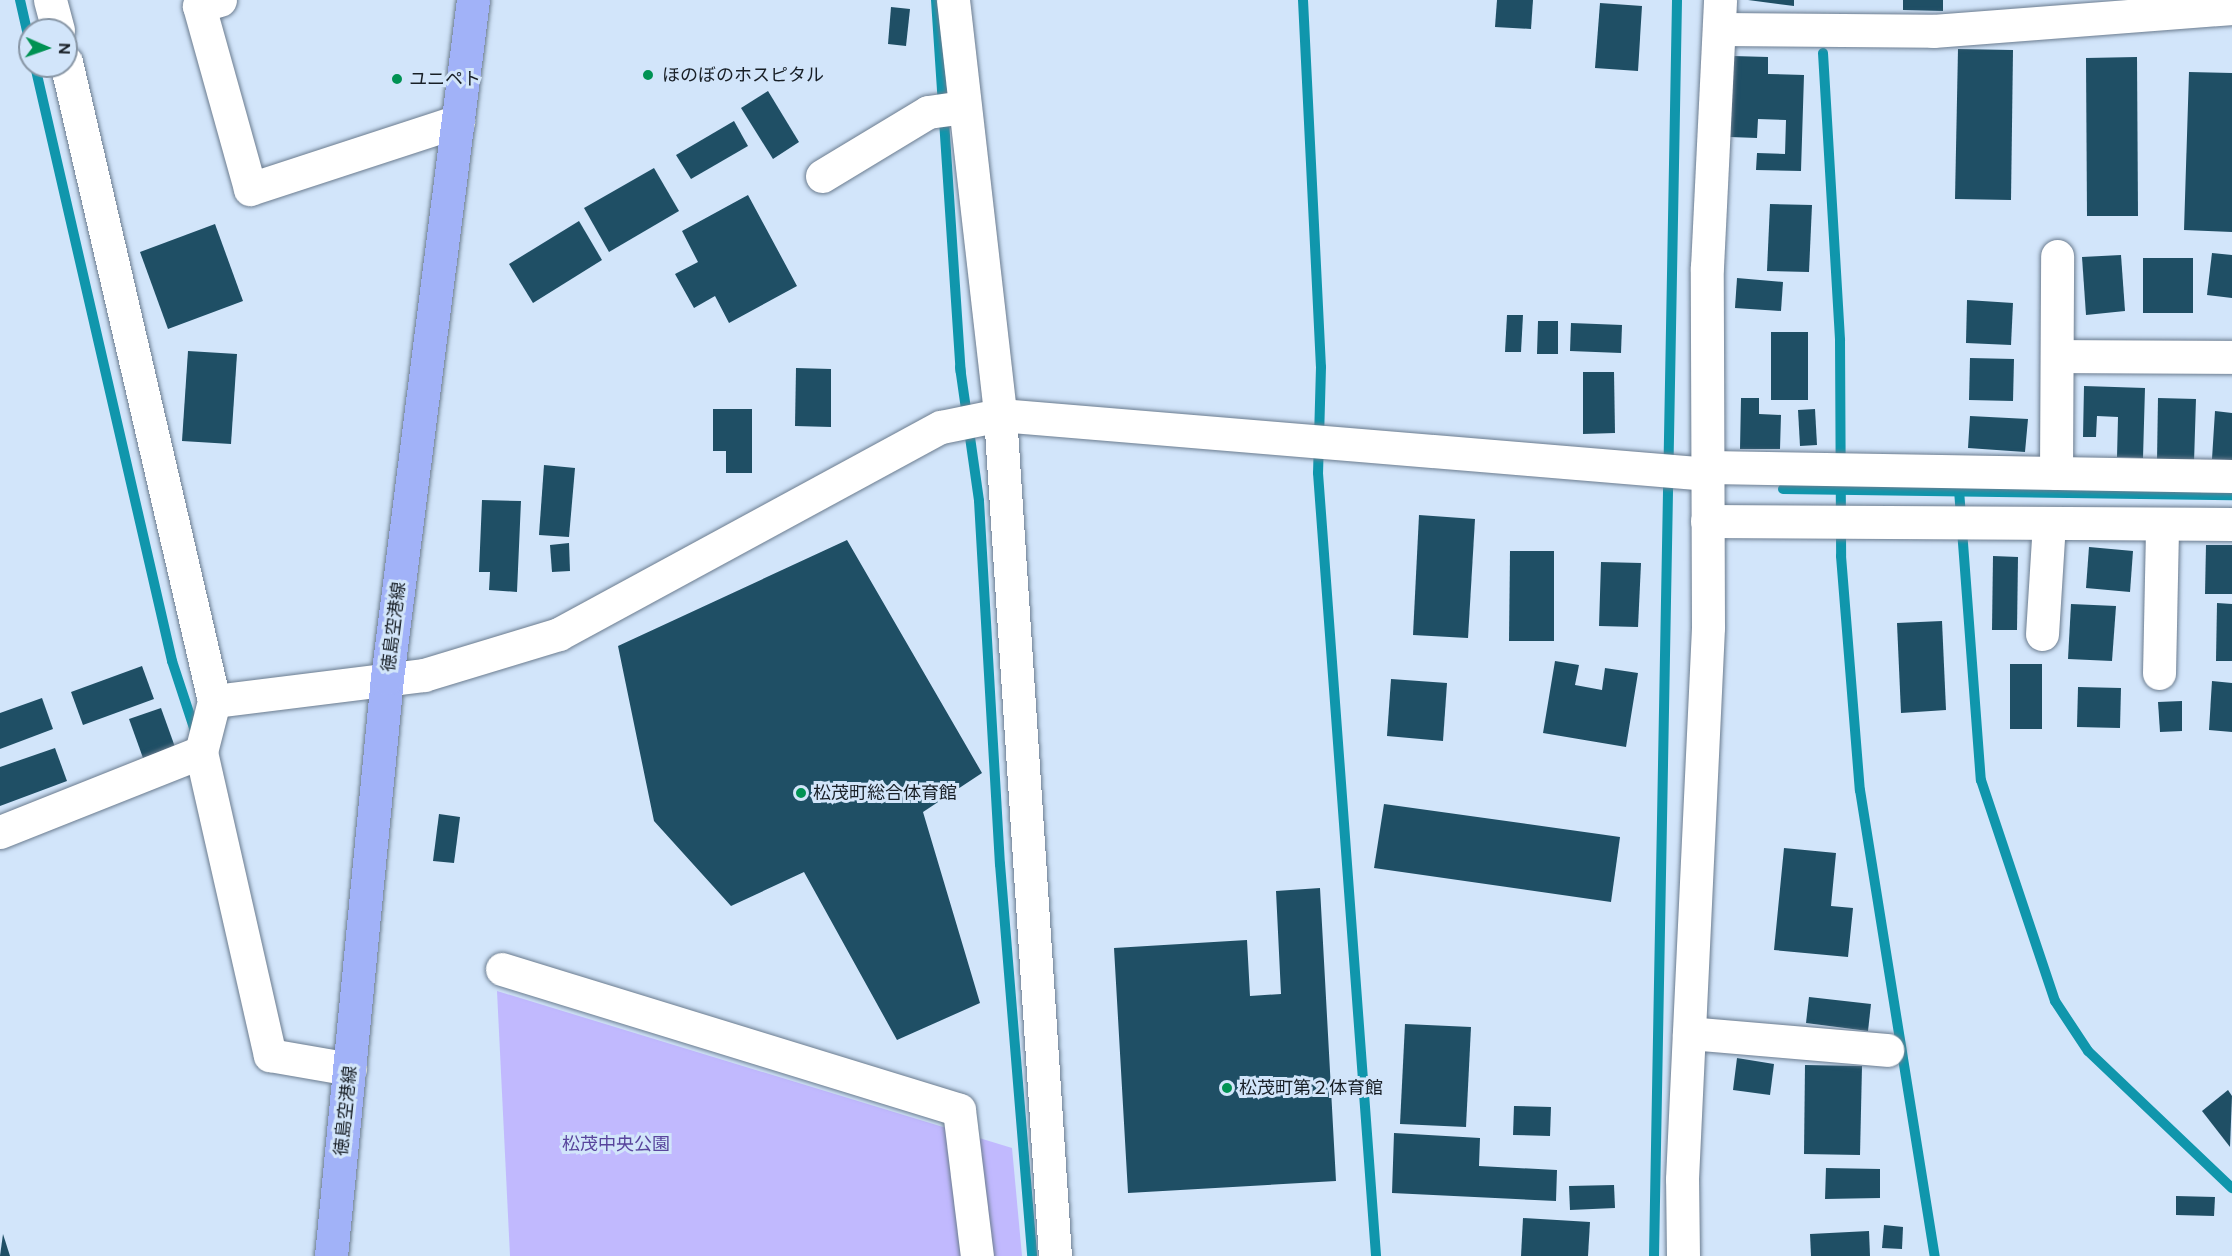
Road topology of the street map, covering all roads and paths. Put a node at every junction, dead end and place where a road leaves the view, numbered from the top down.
1 (50, 0) edge
2 (220, 0) edge
3 (473, 0) edge
4 (953, 0) edge
5 (2199, 4) edge
6 (2232, 8) edge
7 (1992, 13) edge
8 (1720, 14) edge
9 (55, 18) edge
10 (70, 78) edge
11 (965, 107) junction
12 (458, 122) junction
13 (822, 176) dead end
14 (2057, 256) dead end
15 (2061, 356) junction
16 (2232, 357) edge
17 (1000, 415) junction
18 (1709, 471) junction
19 (2056, 473) junction
20 (2232, 476) edge
21 (1707, 521) junction
22 (2049, 524) junction
23 (2162, 524) junction
24 (2232, 524) edge
25 (2042, 634) dead end
26 (2159, 673) dead end
27 (387, 678) junction
28 (214, 701) junction
29 (201, 752) junction
30 (0, 832) edge
31 (502, 969) dead end
32 (1689, 1033) junction
33 (1887, 1050) dead end
34 (350, 1068) junction
35 (331, 1256) edge
36 (977, 1256) edge
37 (1055, 1256) edge
38 (1683, 1256) edge

1 - 9 street
2 - 12 street
3 - 12 main road, 徳島空港線
4 - 11 street
5 - 6 street
5 - 7 street
7 - 8 street
8 - 18 street
10 - 28 street
11 - 13 street
11 - 17 street
12 - 27 main road, 徳島空港線
14 - 15 street
15 - 16 street
15 - 19 street
17 - 18 street
17 - 27 street
17 - 37 street
18 - 19 street
18 - 21 street
19 - 20 street
21 - 22 street
21 - 32 street
22 - 23 street
22 - 25 street
23 - 24 street
23 - 26 street
27 - 28 street
27 - 34 main road, 徳島空港線
28 - 29 street
29 - 30 street
29 - 34 street
31 - 36 street
32 - 33 street
32 - 38 street
34 - 35 main road, 徳島空港線

